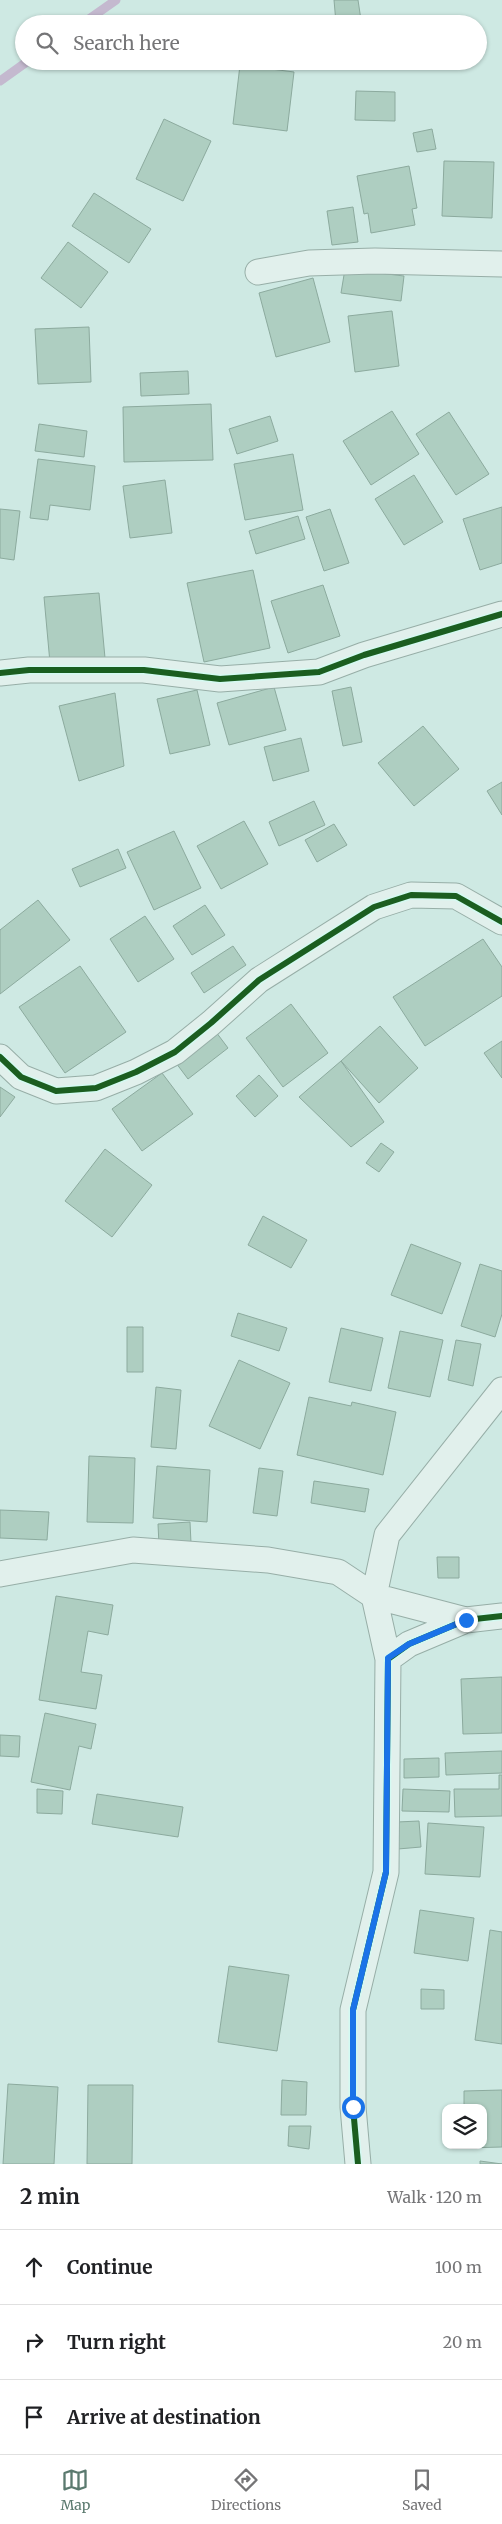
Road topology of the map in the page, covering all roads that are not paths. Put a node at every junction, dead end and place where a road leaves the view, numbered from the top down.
1 (502, 264) edge
2 (258, 272) dead end
3 (502, 614) edge
4 (0, 674) edge
5 (502, 922) edge
6 (0, 1056) edge
7 (502, 1390) edge
8 (0, 1574) edge
9 (374, 1596) junction
10 (502, 1616) edge
11 (466, 1620) junction
12 (388, 1658) junction
13 (358, 2164) edge

1 - 2 street
3 - 4 street
5 - 6 street
7 - 9 street
8 - 9 street
9 - 11 street
9 - 12 street
10 - 11 street
11 - 12 street
12 - 13 street

